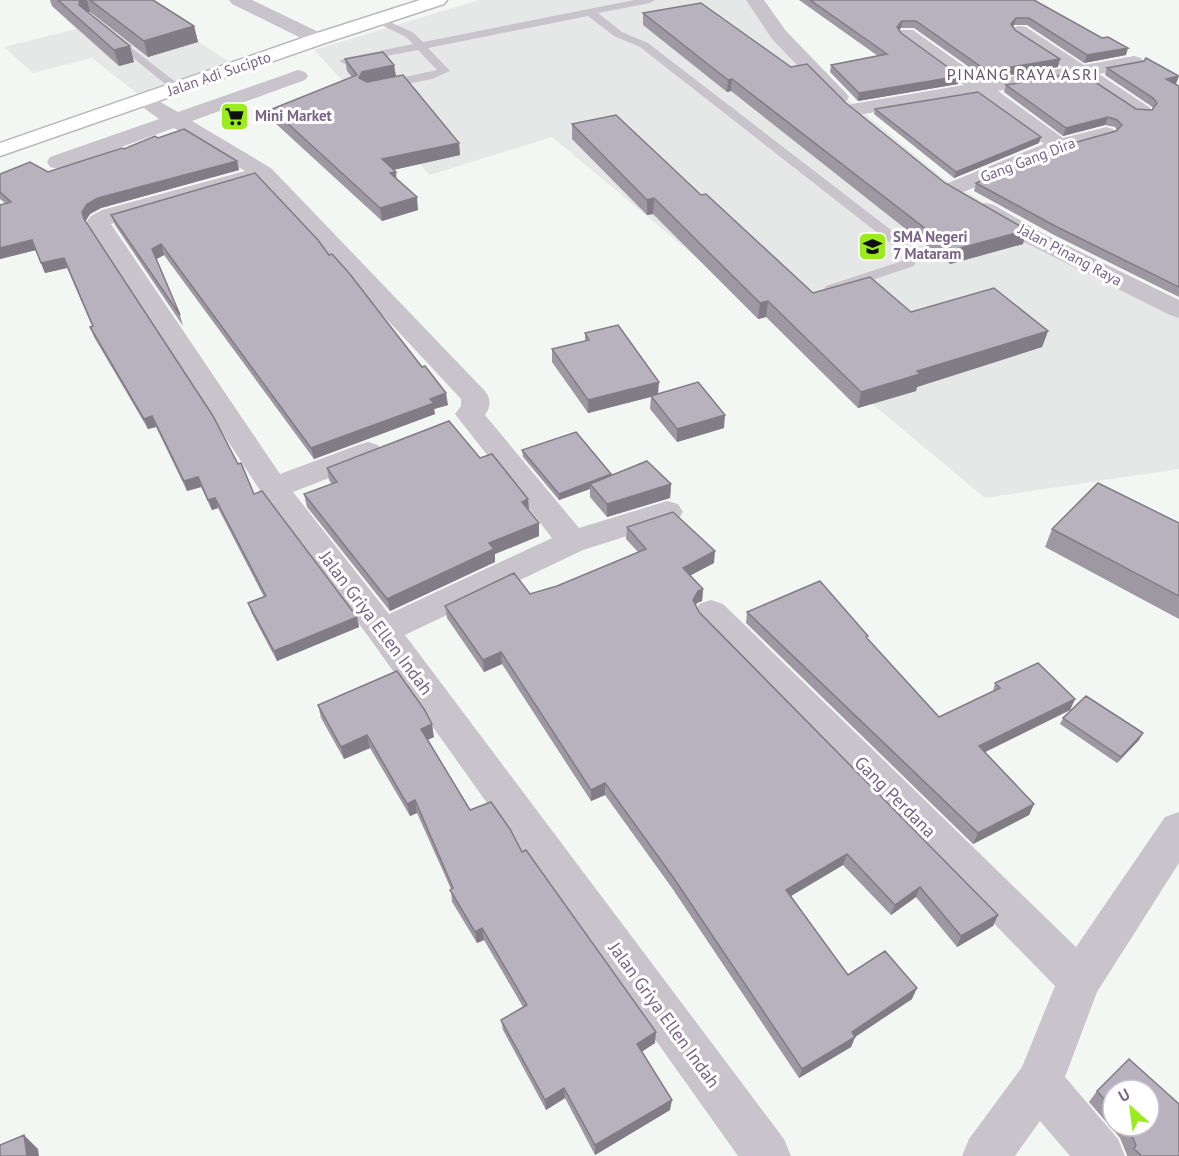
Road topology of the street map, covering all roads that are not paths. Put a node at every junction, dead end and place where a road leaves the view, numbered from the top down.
1 (238, 0) edge
2 (438, 0) edge
3 (650, 0) edge
4 (755, 0) edge
5 (591, 13) junction
6 (98, 24) edge
7 (392, 26) junction
8 (1020, 31) edge
9 (907, 34) edge
10 (318, 39) junction
11 (421, 45) junction
12 (345, 61) edge
13 (1134, 62) edge
14 (1081, 71) junction
15 (298, 76) dead end
16 (368, 88) edge
17 (980, 88) junction
18 (178, 89) junction
19 (852, 110) junction
20 (162, 111) junction
21 (1142, 111) edge
22 (870, 124) edge
23 (1106, 133) edge
24 (1059, 145) junction
25 (0, 150) edge
26 (58, 162) dead end
27 (263, 172) junction
28 (933, 175) edge
29 (951, 190) junction
30 (830, 289) edge
31 (1179, 310) edge
32 (393, 443) edge
33 (274, 488) junction
34 (667, 512) edge
35 (572, 542) junction
36 (711, 613) dead end
37 (383, 631) junction
38 (1179, 829) edge
39 (1079, 980) junction
40 (1039, 1083) junction
41 (767, 1156) edge
42 (986, 1156) edge
43 (1101, 1156) edge

1 - 10 street
2 - 7 highway, Jalan Adi Sucipto
3 - 5 lane
4 - 19 street
5 - 11 lane
5 - 30 lane
6 - 18 lane
7 - 10 highway, Jalan Adi Sucipto
7 - 11 lane
8 - 14 street
9 - 17 street
10 - 18 highway, Jalan Adi Sucipto
11 - 12 lane
11 - 16 lane
13 - 14 street
14 - 17 street
14 - 21 street
15 - 20 street
17 - 19 street
17 - 24 street
18 - 20 highway, Jalan Adi Sucipto
19 - 22 street
20 - 25 highway, Jalan Adi Sucipto
20 - 26 street
20 - 27 street
23 - 24 street, Gang Gang Dira
24 - 29 street, Gang Gang Dira
27 - 33 street, Jalan Griya Ellen Indah
27 - 35 street
28 - 29 street, Jalan Pinang Raya
29 - 31 street, Jalan Pinang Raya
32 - 33 street
33 - 37 street, Jalan Griya Ellen Indah
34 - 35 street
35 - 37 street
36 - 39 street, Gang Perdana
37 - 41 street, Jalan Griya Ellen Indah
38 - 39 street
39 - 40 street
40 - 42 street
40 - 43 street

